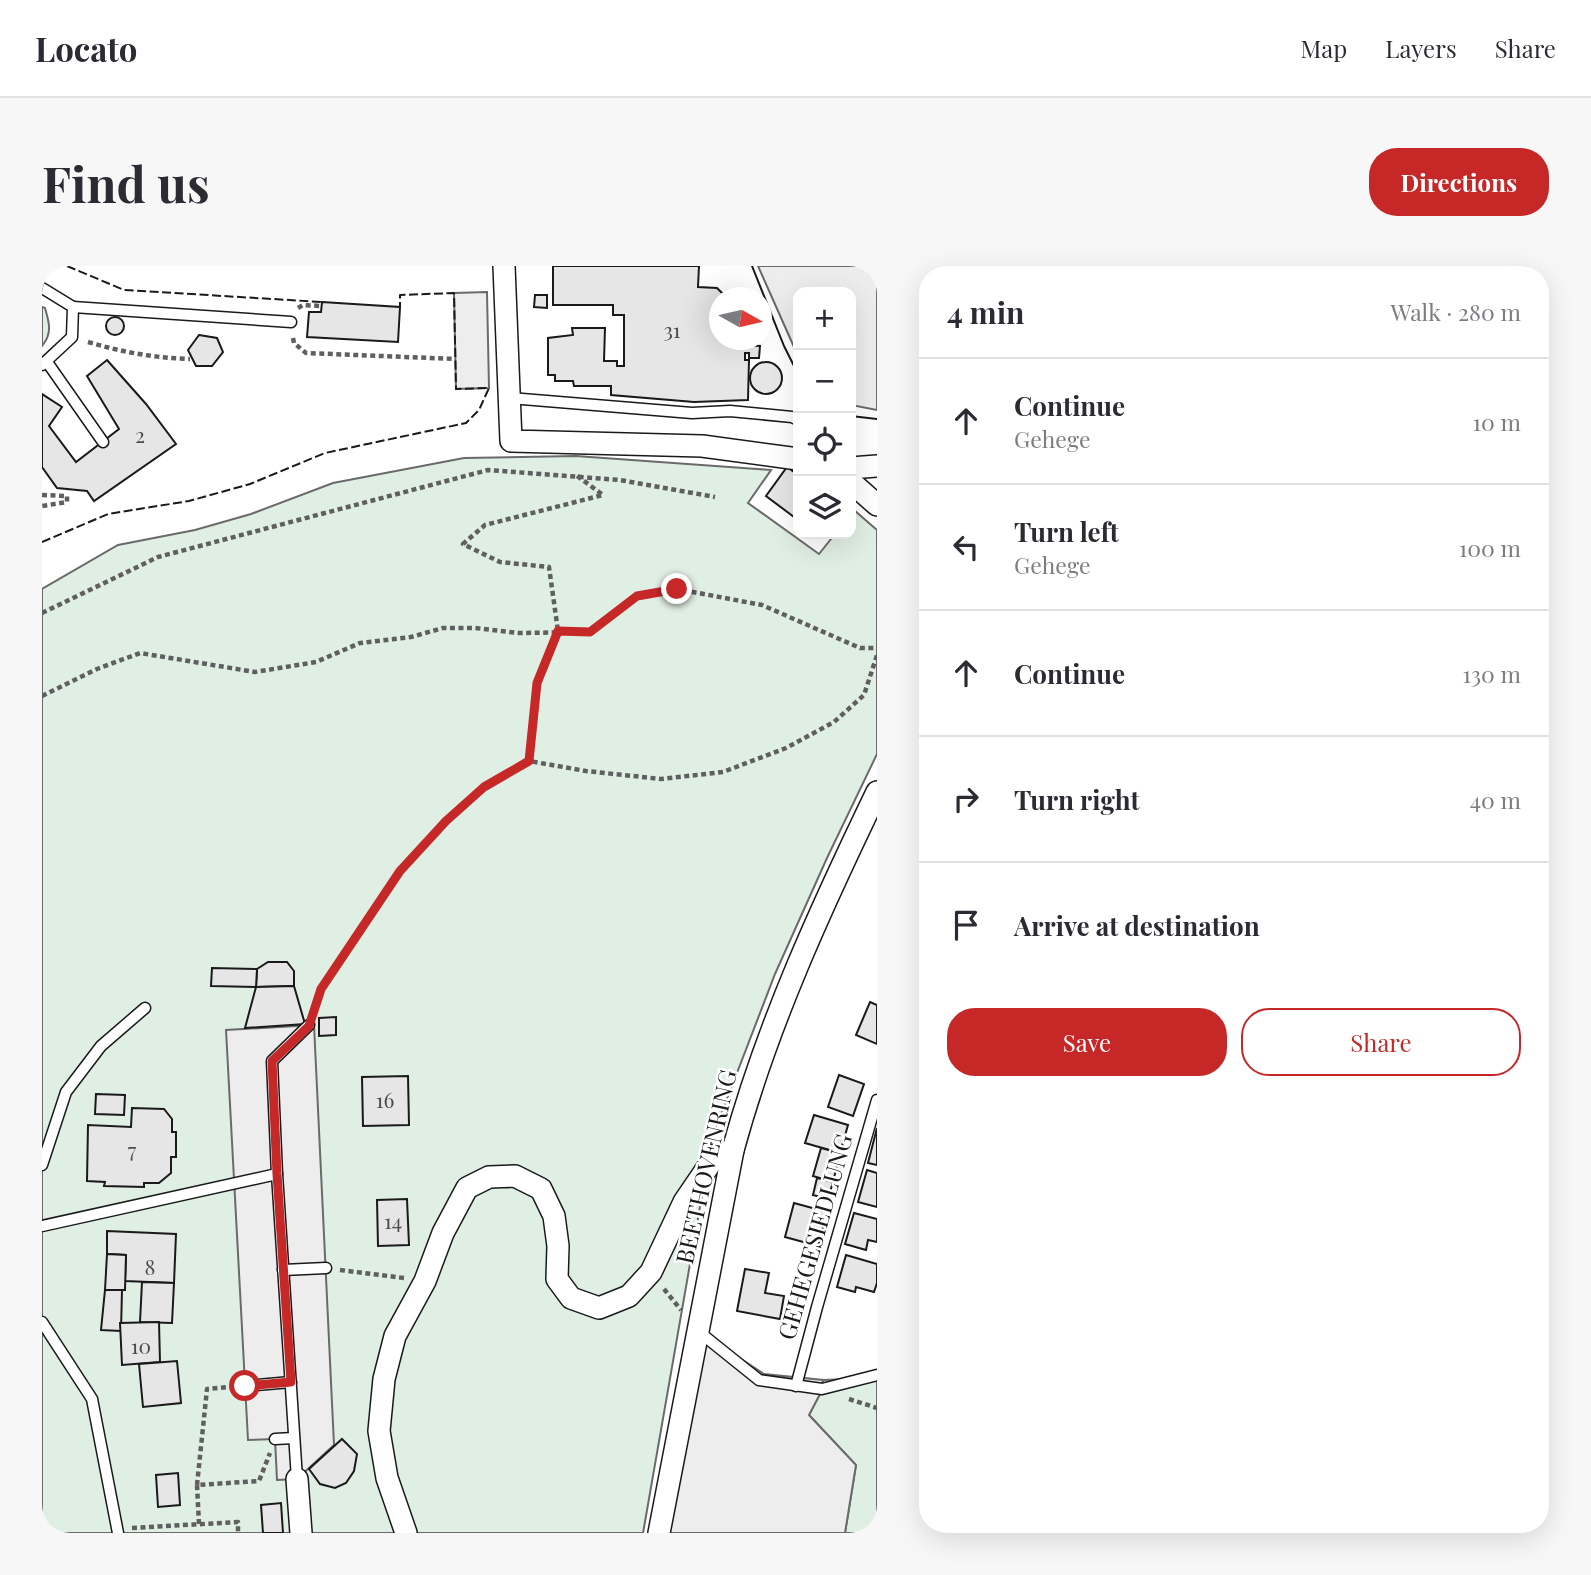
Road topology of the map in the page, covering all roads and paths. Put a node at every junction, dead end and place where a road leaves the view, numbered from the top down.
1 (504, 266) edge
2 (42, 288) edge
3 (73, 307) junction
4 (292, 322) joint
5 (72, 337) junction
6 (190, 359) dead end
7 (456, 359) dead end
8 (45, 364) edge
9 (510, 398) junction
10 (793, 418) edge
11 (103, 442) dead end
12 (793, 458) edge
13 (877, 466) edge
14 (856, 468) edge
15 (575, 475) junction
16 (856, 486) edge
17 (42, 495) edge
18 (715, 497) dead end
19 (877, 505) edge
20 (42, 506) edge
21 (42, 613) edge
22 (558, 631) junction
23 (877, 648) edge
24 (877, 655) edge
25 (42, 696) edge
26 (529, 761) junction
27 (877, 792) edge
28 (145, 1007) dead end
29 (309, 1026) joint
30 (877, 1100) edge
31 (733, 1150) junction
32 (42, 1165) edge
33 (277, 1174) junction
34 (42, 1226) edge
35 (326, 1268) joint
36 (283, 1270) junction
37 (651, 1272) junction
38 (425, 1280) junction
39 (42, 1322) edge
40 (698, 1331) junction
41 (877, 1375) edge
42 (291, 1382) junction
43 (245, 1386) dead end
44 (796, 1386) junction
45 (207, 1389) dead end
46 (294, 1438) junction
47 (275, 1439) joint
48 (297, 1479) joint
49 (197, 1485) junction
50 (199, 1524) junction
51 (118, 1531) edge
52 (238, 1533) edge
53 (301, 1533) edge
54 (406, 1533) edge
55 (660, 1533) edge

1 - 9 street
2 - 3 lane
3 - 4 lane
3 - 5 lane
4 - 7 path
5 - 6 path
5 - 8 lane
8 - 11 lane
9 - 10 lane
9 - 12 street
13 - 14 street
15 - 18 path
15 - 21 path
15 - 22 path
16 - 19 street
17 - 20 path
22 - 23 path
22 - 25 path
22 - 26 path
24 - 26 path
26 - 29 path
27 - 31 street, BEETHOVENRING
28 - 32 lane
29 - 33 lane
30 - 44 lane, GEHEGESIEDLUNG
31 - 37 street
31 - 40 street, BEETHOVENRING
33 - 34 lane
33 - 36 lane
35 - 36 lane
35 - 38 path
36 - 42 lane
37 - 38 street
37 - 40 path
38 - 54 street
39 - 51 lane
40 - 44 lane
40 - 55 street, BEETHOVENRING
41 - 44 lane
42 - 43 lane
42 - 46 lane
45 - 49 path
46 - 47 lane
46 - 48 lane
47 - 49 path
48 - 53 street
49 - 50 path
50 - 51 path
50 - 52 path

